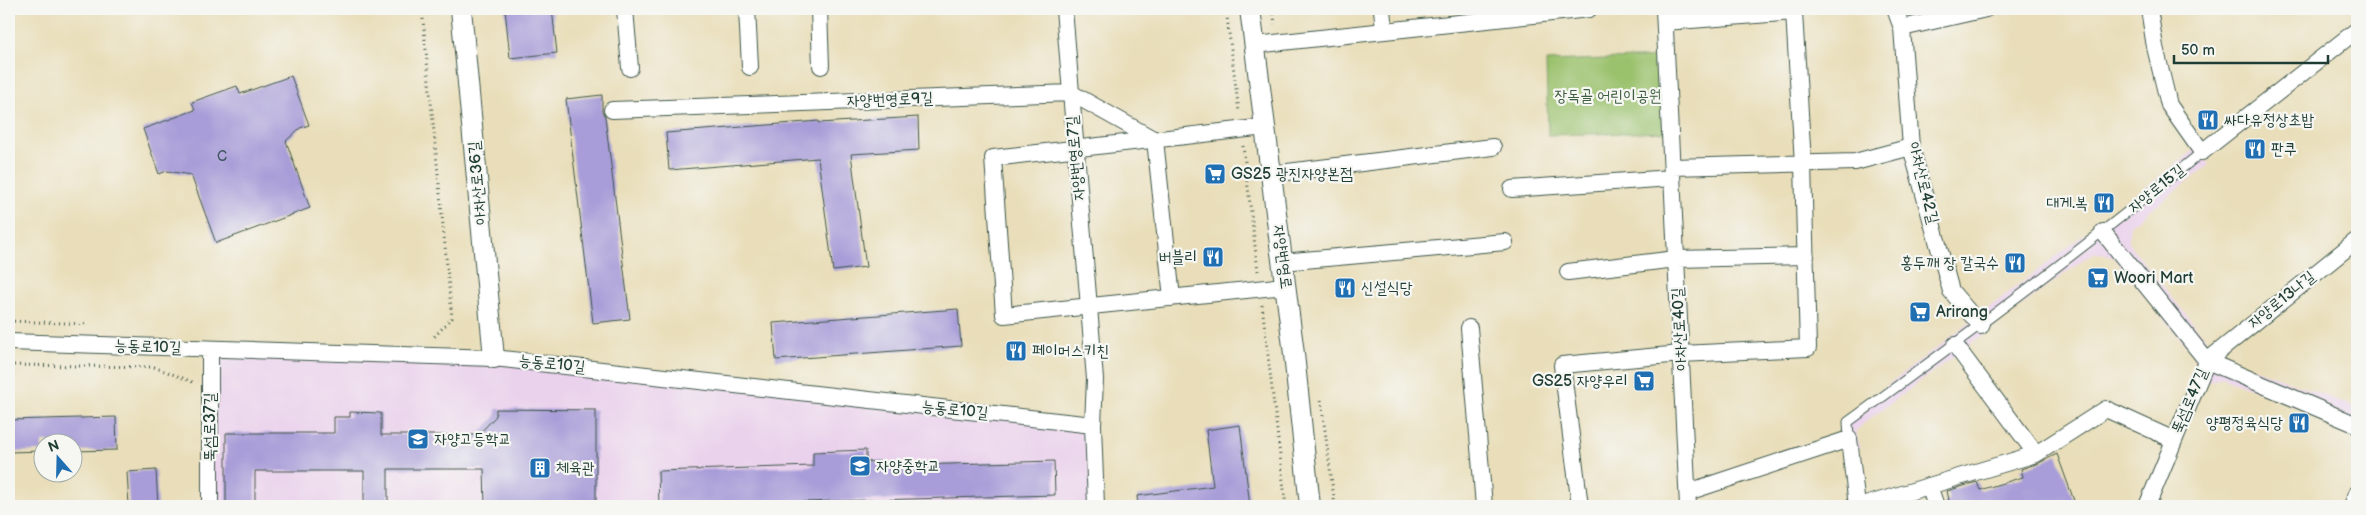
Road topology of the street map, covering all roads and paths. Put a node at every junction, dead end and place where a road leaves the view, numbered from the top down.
1 (422, 9) edge
2 (461, 9) edge
3 (625, 9) edge
4 (747, 9) edge
5 (819, 9) edge
6 (1064, 9) edge
7 (1226, 9) edge
8 (1250, 9) edge
9 (1382, 9) edge
10 (1589, 9) edge
11 (1896, 9) edge
12 (1986, 9) edge
13 (2149, 9) edge
14 (1665, 15) edge
15 (1902, 28) junction
16 (2357, 30) edge
17 (1384, 31) junction
18 (1254, 45) junction
19 (821, 66) dead end
20 (750, 67) dead end
21 (630, 68) dead end
22 (1071, 92) junction
23 (612, 110) dead end
24 (1265, 127) junction
25 (1241, 130) junction
26 (1155, 140) junction
27 (1493, 147) dead end
28 (1911, 147) junction
29 (1076, 149) junction
30 (2202, 152) junction
31 (1803, 164) junction
32 (1672, 173) junction
33 (1271, 174) junction
34 (1512, 189) dead end
35 (2103, 232) junction
36 (2357, 240) edge
37 (1505, 242) dead end
38 (1806, 256) junction
39 (1676, 259) junction
40 (1282, 262) junction
41 (1568, 272) dead end
42 (1285, 286) junction
43 (1260, 289) junction
44 (1172, 298) junction
45 (1089, 306) junction
46 (452, 318) dead end
47 (1981, 326) junction
48 (1469, 328) dead end
49 (9, 342) edge
50 (1955, 345) junction
51 (210, 349) junction
52 (1681, 354) junction
53 (494, 358) junction
54 (2207, 361) junction
55 (9, 365) edge
56 (210, 384) junction
57 (2357, 425) edge
58 (1093, 426) junction
59 (1850, 439) junction
60 (2174, 440) junction
61 (2036, 454) junction
62 (1929, 486) junction
63 (2357, 493) edge
64 (1688, 499) edge
65 (210, 506) edge
66 (1096, 506) edge
67 (1286, 506) edge
68 (1310, 506) edge
69 (1484, 506) edge
70 (1580, 506) edge
71 (1857, 506) edge
72 (1862, 506) edge
73 (1936, 506) edge
74 (2147, 506) edge
75 (2352, 506) edge

1 - 46 path
2 - 53 street, 아차산로36길
3 - 21 street
4 - 20 street
5 - 19 street
6 - 22 street, 자양번영로7길
7 - 25 path
8 - 18 street, 자양번영로
9 - 17 street
10 - 17 street
11 - 15 street, 아차산로42길
12 - 15 street
13 - 30 street
14 - 31 street
14 - 32 street, 아차산로40길
15 - 28 street, 아차산로42길
16 - 30 street, 자양로15길
17 - 18 street
18 - 24 street, 자양번영로
22 - 23 street, 자양번영로9길
22 - 26 street
22 - 29 street, 자양번영로7길
24 - 25 street
24 - 33 street, 자양번영로
25 - 26 street
25 - 43 path
26 - 29 street
26 - 44 street
27 - 33 street
28 - 31 street
28 - 47 street, 아차산로42길
29 - 45 street, 자양번영로7길
29 - 45 street
30 - 35 lane, 자양로15길
31 - 32 street
31 - 38 street
32 - 34 street
32 - 39 street, 아차산로40길
33 - 40 street, 자양번영로
35 - 47 lane, 자양로15길
35 - 54 street
36 - 54 street, 자양로13나길
37 - 40 street
38 - 39 street
38 - 52 street
39 - 41 street
39 - 52 street, 아차산로40길
40 - 42 street, 자양번영로
42 - 43 street
42 - 68 street, 자양번영로
43 - 44 street
43 - 67 path
44 - 45 street
45 - 58 street, 자양번영로7길
47 - 50 lane, 자양로15길
48 - 69 street
49 - 51 street, 능동로10길
50 - 59 lane, 자양로15길
50 - 61 street
51 - 53 street, 능동로10길
51 - 56 street, 뚝섬로37길
52 - 64 street, 아차산로40길
52 - 70 street
53 - 58 street, 능동로10길
54 - 57 street
54 - 60 street, 뚝섬로47길
55 - 56 path
56 - 65 street, 뚝섬로37길
58 - 66 street, 자양번영로7길
59 - 64 street, 아차산로40길
59 - 71 street, 자양로15길
60 - 61 street, 뚝섬로47길
60 - 74 street, 뚝섬로47길
61 - 62 street
62 - 72 street
62 - 73 street
63 - 75 street

